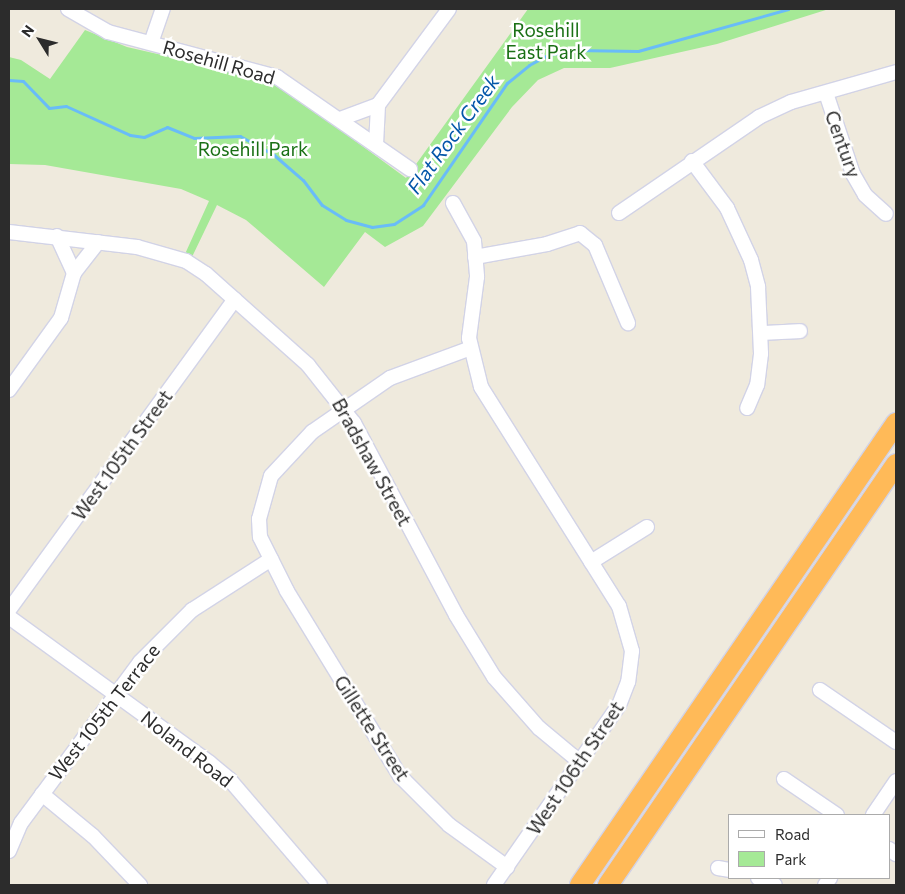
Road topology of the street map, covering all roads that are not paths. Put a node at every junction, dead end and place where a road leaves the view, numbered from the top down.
1 (68, 9) edge
2 (163, 9) edge
3 (449, 9) edge
4 (150, 43) junction
5 (896, 72) edge
6 (826, 93) junction
7 (378, 106) junction
8 (340, 119) junction
9 (376, 145) junction
10 (692, 161) junction
11 (410, 169) dead end
12 (453, 203) dead end
13 (619, 212) dead end
14 (886, 214) dead end
15 (9, 232) edge
16 (57, 236) junction
17 (98, 242) junction
18 (475, 258) junction
19 (74, 273) junction
20 (234, 299) junction
21 (628, 323) dead end
22 (800, 331) dead end
23 (762, 333) junction
24 (471, 348) junction
25 (9, 390) edge
26 (344, 408) junction
27 (747, 408) dead end
28 (896, 423) edge
29 (896, 464) edge
30 (647, 527) dead end
31 (271, 559) junction
32 (591, 562) junction
33 (9, 610) edge
34 (9, 617) edge
35 (820, 690) dead end
36 (115, 694) junction
37 (896, 742) edge
38 (580, 762) junction
39 (784, 780) dead end
40 (896, 781) edge
41 (42, 794) junction
42 (835, 814) edge
43 (874, 814) edge
44 (9, 851) edge
45 (597, 862) junction
46 (507, 867) junction
47 (760, 879) edge
48 (612, 882) edge
49 (140, 885) edge
50 (320, 885) edge
51 (494, 885) edge
52 (571, 885) edge
53 (580, 885) edge
54 (775, 885) edge

1 - 4 street, Rosehill Road
2 - 4 street
3 - 7 street
4 - 8 street, Rosehill Road
5 - 6 street
6 - 10 street
6 - 14 street, Century
7 - 8 street
7 - 9 street
8 - 9 street, Rosehill Road
9 - 11 street, Rosehill Road
10 - 13 street
10 - 23 street
12 - 18 street
15 - 16 street, Bradshaw Street
16 - 17 street, Bradshaw Street
16 - 19 street
17 - 19 street
17 - 20 street, Bradshaw Street
18 - 21 street
18 - 24 street
19 - 25 street
20 - 26 street, Bradshaw Street
20 - 33 street, West 105th Street
22 - 23 street
23 - 27 street
24 - 26 street
24 - 32 street, West 106th Street
26 - 31 street
26 - 38 street, Bradshaw Street
28 - 45 highway
29 - 48 highway
30 - 32 street
31 - 36 street, West 105th Terrace
31 - 46 street, Gillette Street
32 - 38 street, West 106th Street
34 - 36 street, Noland Road
35 - 37 street
36 - 41 street, West 105th Terrace
36 - 50 street, Noland Road
38 - 46 street, West 106th Street
39 - 42 street
40 - 43 street
41 - 44 street, West 105th Terrace
41 - 49 street
45 - 52 highway
45 - 53 highway
46 - 51 street, West 106th Street
47 - 54 street

